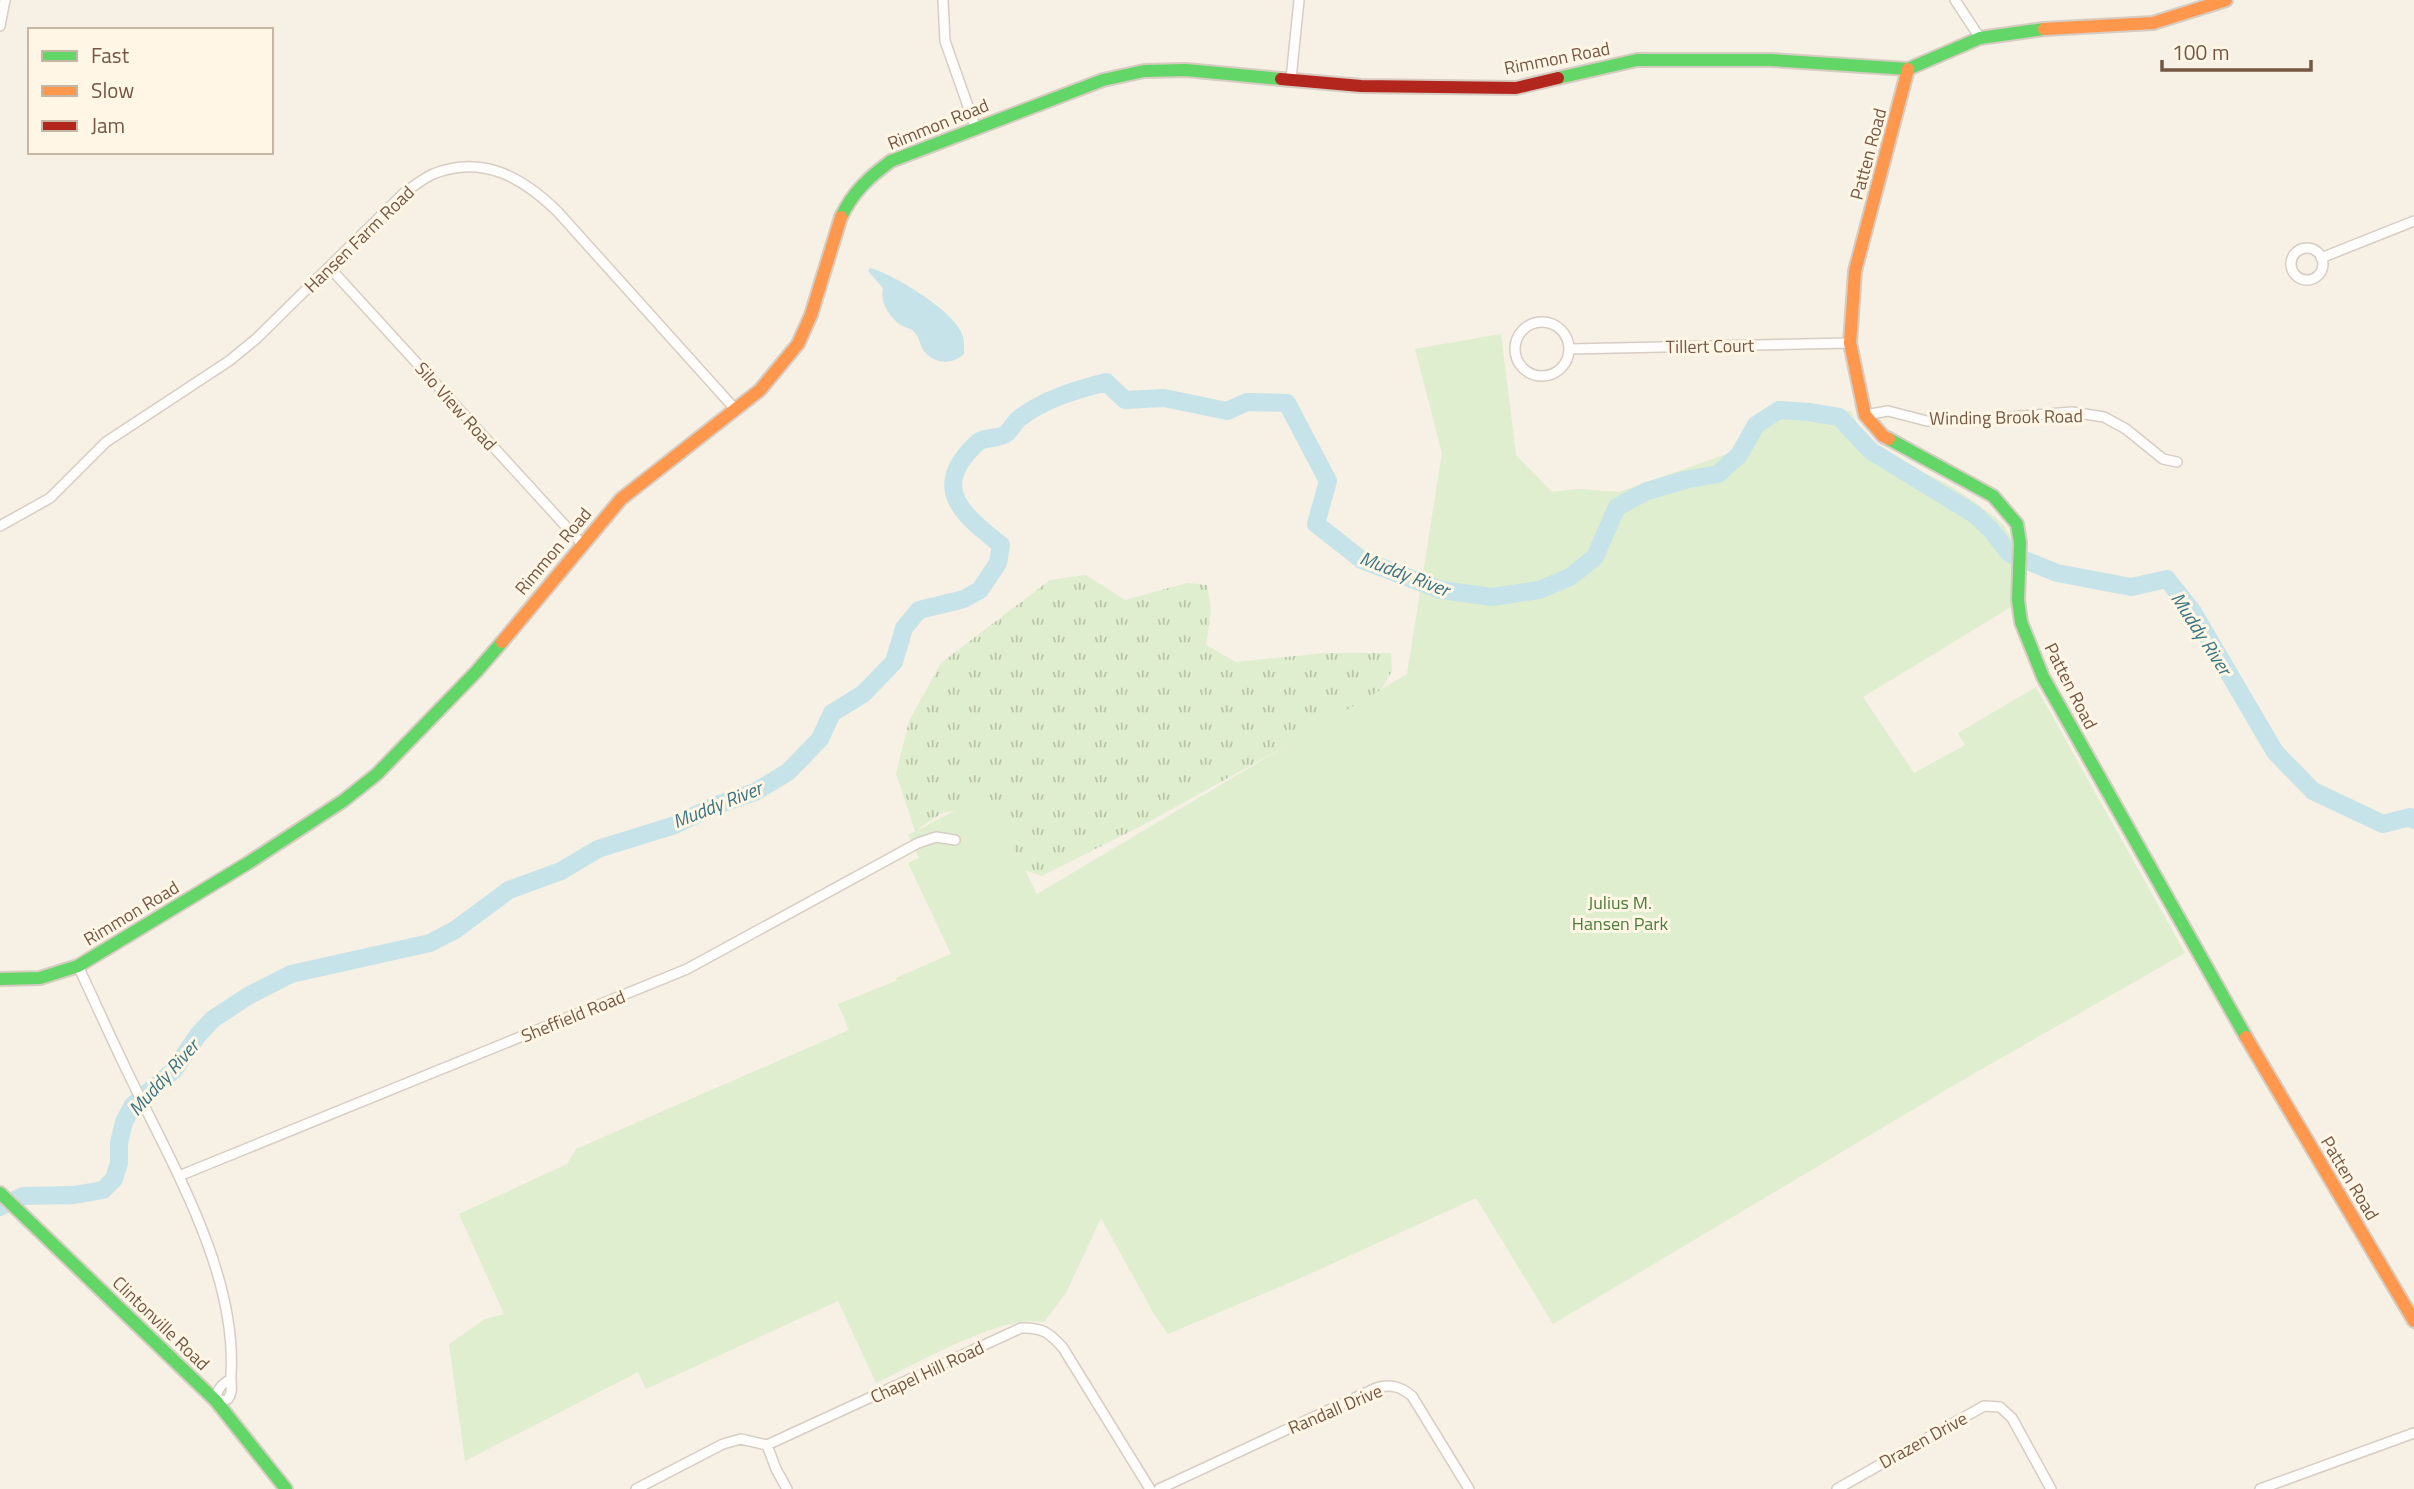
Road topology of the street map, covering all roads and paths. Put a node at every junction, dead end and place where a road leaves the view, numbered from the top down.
1 (5, 0) edge
2 (943, 0) edge
3 (1299, 0) edge
4 (1955, 0) edge
5 (2226, 0) edge
6 (0, 26) edge
7 (1980, 37) junction
8 (1908, 68) junction
9 (1291, 79) junction
10 (975, 126) junction
11 (2414, 221) edge
12 (2321, 258) dead end
13 (330, 268) junction
14 (1850, 343) junction
15 (1569, 349) junction
16 (735, 409) junction
17 (1865, 415) junction
18 (2177, 462) dead end
19 (0, 526) edge
20 (582, 544) junction
21 (956, 840) dead end
22 (78, 966) junction
23 (0, 979) edge
24 (179, 1176) junction
25 (0, 1193) edge
26 (2414, 1321) edge
27 (217, 1402) junction
28 (2414, 1433) edge
29 (767, 1446) junction
30 (286, 1489) edge
31 (636, 1489) edge
32 (788, 1489) edge
33 (1150, 1489) edge
34 (1159, 1489) edge
35 (1469, 1489) edge
36 (1837, 1489) edge
37 (2051, 1489) edge
38 (2260, 1489) edge

1 - 6 street
2 - 10 street
3 - 9 street
4 - 7 street
5 - 7 street, Rimmon Road
7 - 8 street, Rimmon Road
8 - 9 street, Rimmon Road
8 - 14 street, Patten Road
9 - 10 street, Rimmon Road
10 - 16 street, Rimmon Road
11 - 12 street
13 - 16 street, Hansen Farm Road
13 - 19 street, Hansen Farm Road
13 - 20 street, Silo View Road
14 - 15 street, Tillert Court
14 - 17 street, Patten Road
15 - 15 street
16 - 20 street, Rimmon Road
17 - 18 street, Winding Brook Road
17 - 26 street, Patten Road
20 - 22 street, Rimmon Road
21 - 24 street, Sheffield Road
22 - 23 street, Rimmon Road
22 - 24 street
24 - 27 street
25 - 27 street, Clintonville Road
27 - 30 street, Clintonville Road
28 - 38 street
29 - 31 street
29 - 32 street
29 - 33 street, Chapel Hill Road
34 - 35 street, Randall Drive
36 - 37 street, Drazen Drive

